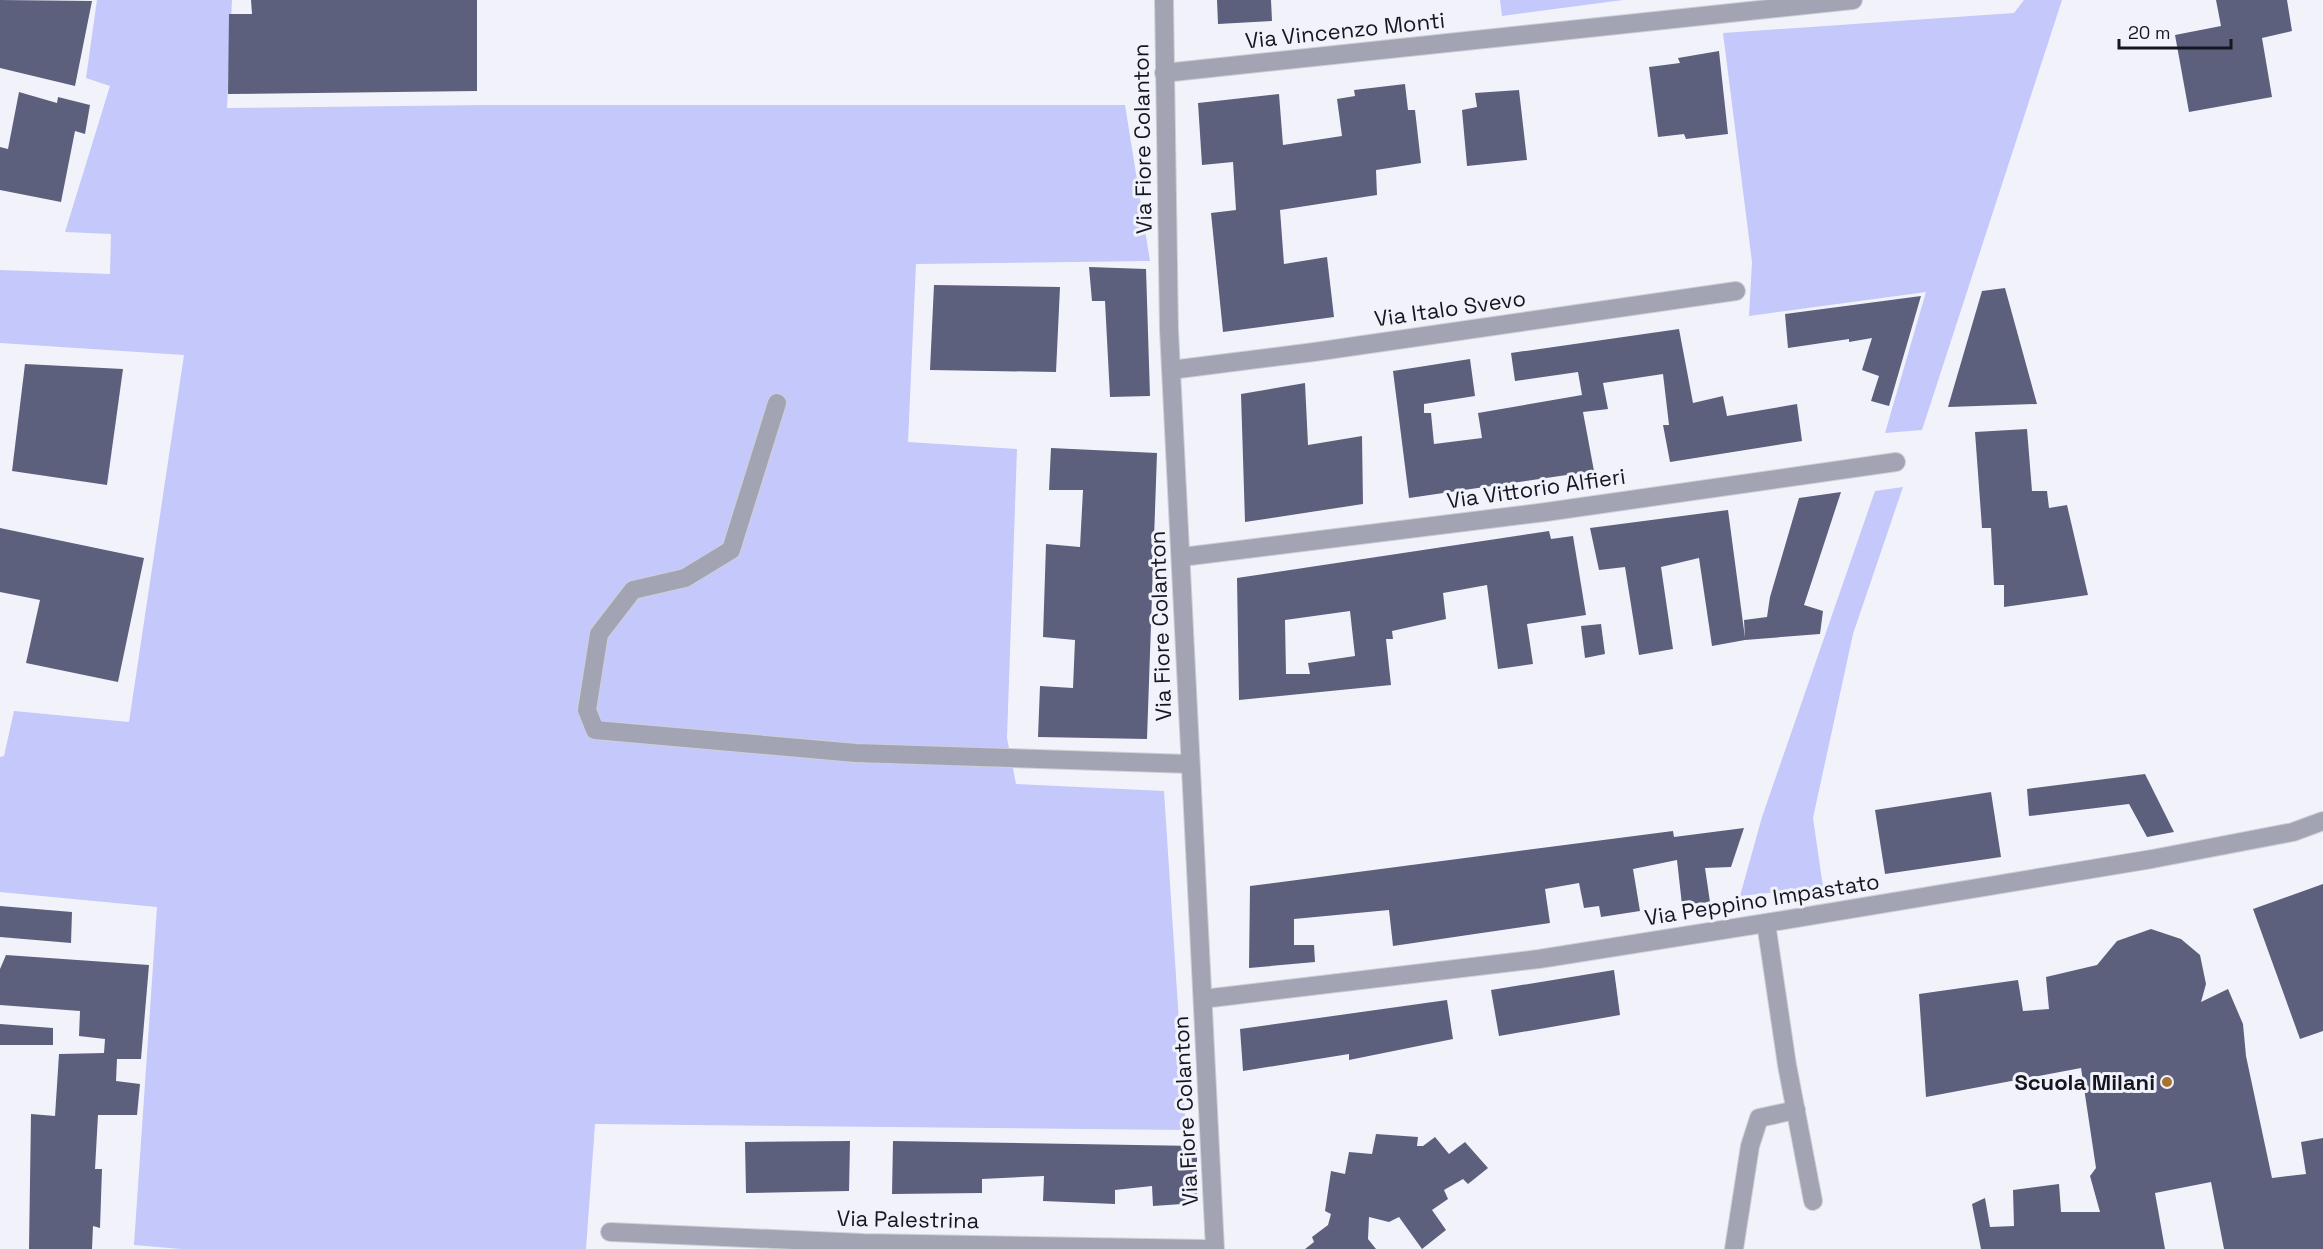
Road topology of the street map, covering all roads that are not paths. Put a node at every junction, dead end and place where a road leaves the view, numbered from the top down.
1 (1164, 0) edge
2 (1853, 0) edge
3 (1164, 73) junction
4 (1736, 291) dead end
5 (1171, 370) junction
6 (777, 403) dead end
7 (1896, 462) dead end
8 (1182, 557) junction
9 (1189, 764) junction
10 (2323, 821) edge
11 (1766, 923) junction
12 (1203, 999) junction
13 (1796, 1110) junction
14 (1812, 1201) dead end
15 (610, 1232) dead end
16 (1205, 1249) edge
17 (1215, 1249) edge
18 (1734, 1249) edge

1 - 3 street, Via Fiore Colanton
2 - 3 street, Via Vincenzo Monti
3 - 5 street, Via Fiore Colanton
4 - 5 street, Via Italo Svevo
5 - 8 street, Via Fiore Colanton
6 - 9 street
7 - 8 street, Via Vittorio Alfieri
8 - 9 street, Via Fiore Colanton
9 - 12 street, Via Fiore Colanton
10 - 11 street, Via Peppino Impastato
11 - 12 street, Via Peppino Impastato
11 - 13 street
12 - 17 street, Via Fiore Colanton
13 - 14 street
13 - 18 street
15 - 16 street, Via Palestrina

